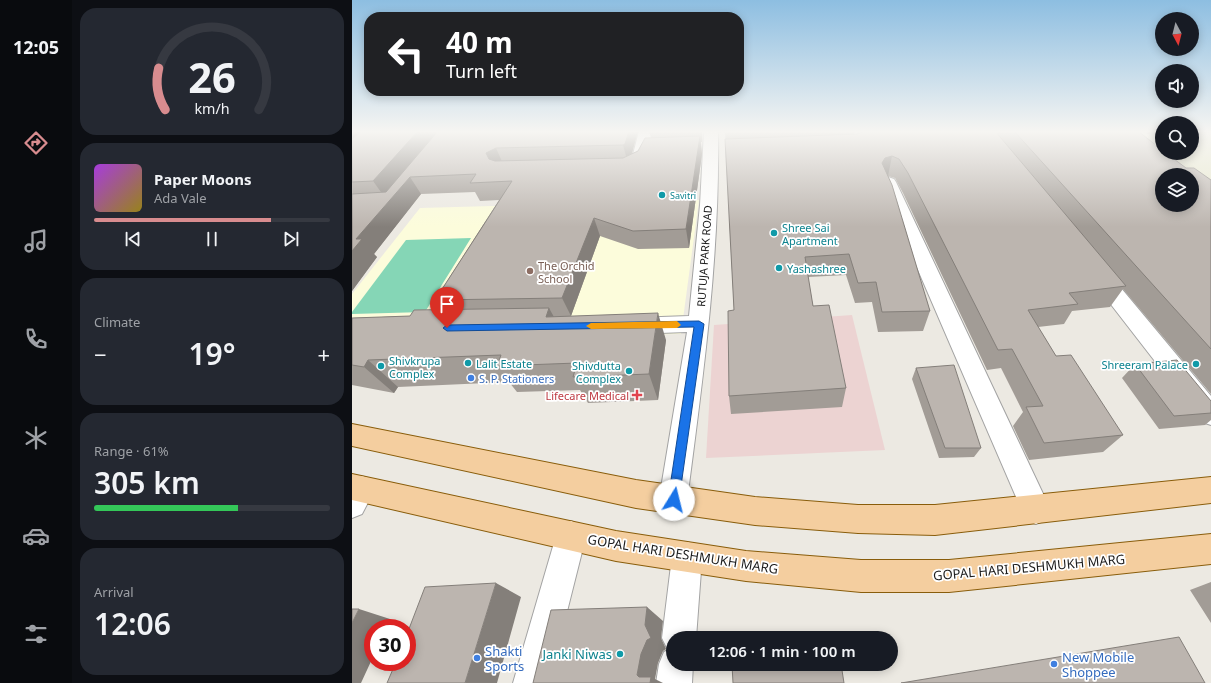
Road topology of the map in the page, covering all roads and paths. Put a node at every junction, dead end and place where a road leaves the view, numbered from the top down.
1 (638, 163) edge
2 (710, 163) edge
3 (620, 170) edge
4 (888, 182) edge
5 (1087, 260) edge
6 (699, 324) junction
7 (617, 326) edge
8 (1211, 414) edge
9 (352, 435) edge
10 (1211, 490) edge
11 (355, 493) edge
12 (674, 500) junction
13 (1036, 510) junction
14 (570, 536) junction
15 (1211, 549) edge
16 (687, 557) junction
17 (680, 631) edge
18 (675, 671) edge
19 (531, 683) edge
20 (674, 683) edge

1 - 3 street
2 - 6 street, RUTUJA PARK ROAD
4 - 13 street
5 - 8 street
6 - 7 street
6 - 12 street, RUTUJA PARK ROAD
9 - 12 main road
10 - 13 main road
11 - 14 main road, GOPAL HARI DESHMUKH MARG
12 - 13 main road
14 - 16 main road, GOPAL HARI DESHMUKH MARG
14 - 19 street
15 - 16 main road, GOPAL HARI DESHMUKH MARG
16 - 17 street
18 - 20 street

